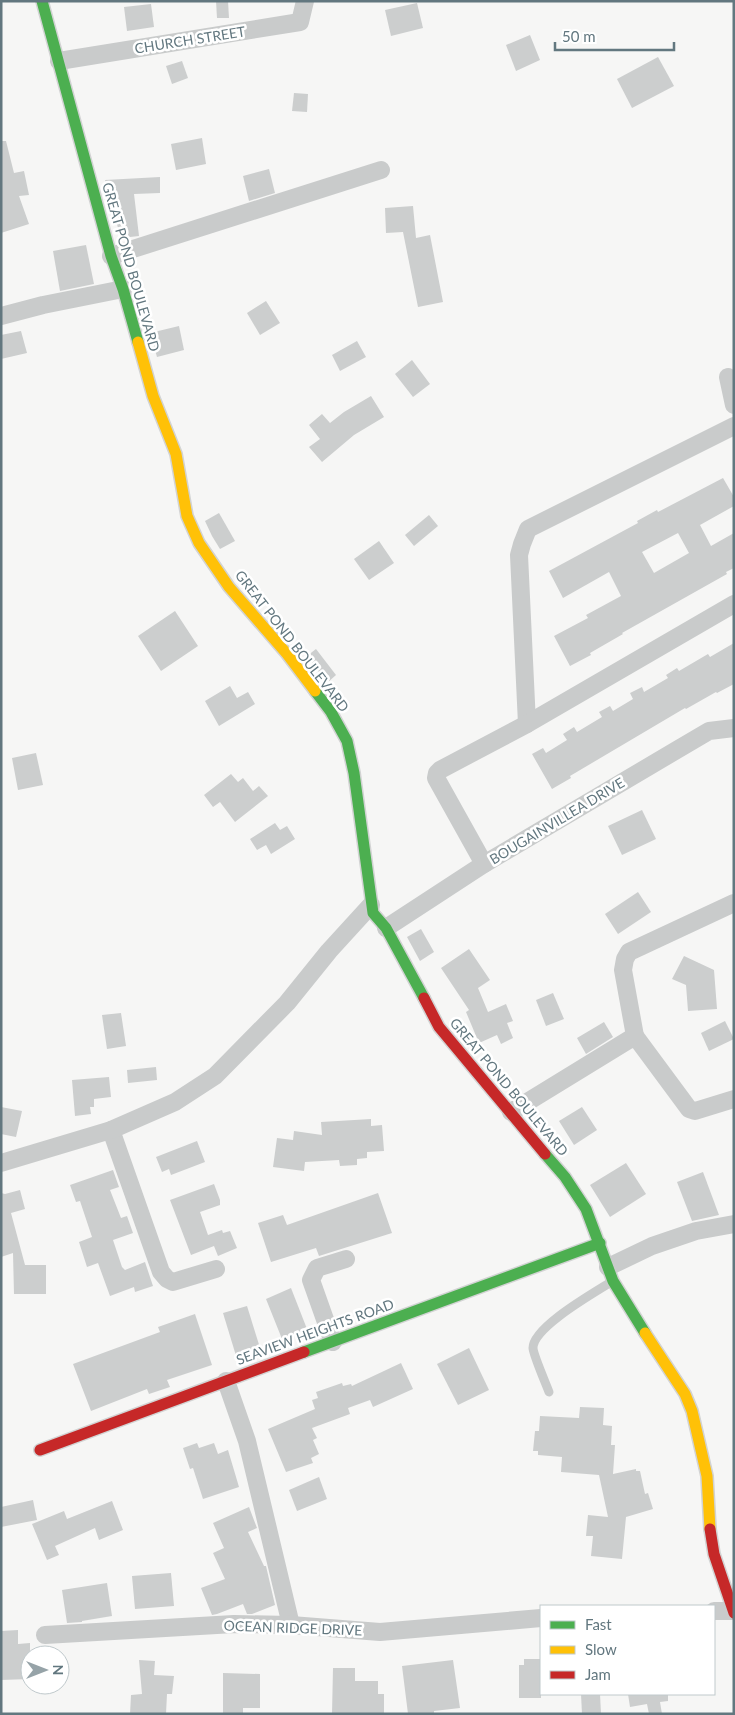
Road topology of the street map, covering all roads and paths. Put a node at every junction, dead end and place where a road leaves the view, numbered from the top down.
1 (42, 1) edge
2 (305, 1) edge
3 (59, 61) junction
4 (381, 170) dead end
5 (110, 256) junction
6 (123, 289) junction
7 (1, 316) edge
8 (728, 377) dead end
9 (734, 405) edge
10 (734, 426) edge
11 (734, 604) edge
12 (526, 724) junction
13 (734, 728) edge
14 (484, 864) junction
15 (734, 903) edge
16 (371, 905) junction
17 (386, 928) junction
18 (635, 1036) junction
19 (734, 1099) edge
20 (511, 1112) junction
21 (110, 1130) junction
22 (1, 1163) edge
23 (734, 1224) edge
24 (600, 1243) junction
25 (346, 1259) dead end
26 (216, 1269) dead end
27 (611, 1274) junction
28 (333, 1342) junction
29 (226, 1382) junction
30 (549, 1392) dead end
31 (40, 1450) dead end
32 (715, 1611) edge
33 (733, 1612) edge
34 (540, 1618) edge
35 (291, 1625) junction
36 (45, 1635) dead end

1 - 3 street, GREAT POND BOULEVARD
2 - 3 street, CHURCH STREET
3 - 5 street, GREAT POND BOULEVARD
4 - 5 street
5 - 6 street, GREAT POND BOULEVARD
6 - 7 street
6 - 16 street, GREAT POND BOULEVARD
8 - 9 street
10 - 12 street
11 - 12 street
12 - 14 street
13 - 14 street, BOUGAINVILLEA DRIVE
14 - 17 street, BOUGAINVILLEA DRIVE
15 - 18 street
16 - 17 street, GREAT POND BOULEVARD
16 - 21 street
17 - 20 street, GREAT POND BOULEVARD
18 - 19 street
18 - 20 street
20 - 24 street, GREAT POND BOULEVARD
21 - 22 street
21 - 26 street
23 - 27 street
24 - 27 street, GREAT POND BOULEVARD
24 - 28 street, SEAVIEW HEIGHTS ROAD
25 - 28 street
27 - 30 lane
27 - 33 street, GREAT POND BOULEVARD
28 - 29 street, SEAVIEW HEIGHTS ROAD
29 - 31 street, SEAVIEW HEIGHTS ROAD
29 - 35 street
32 - 33 street
34 - 35 street, OCEAN RIDGE DRIVE
35 - 36 street, OCEAN RIDGE DRIVE

